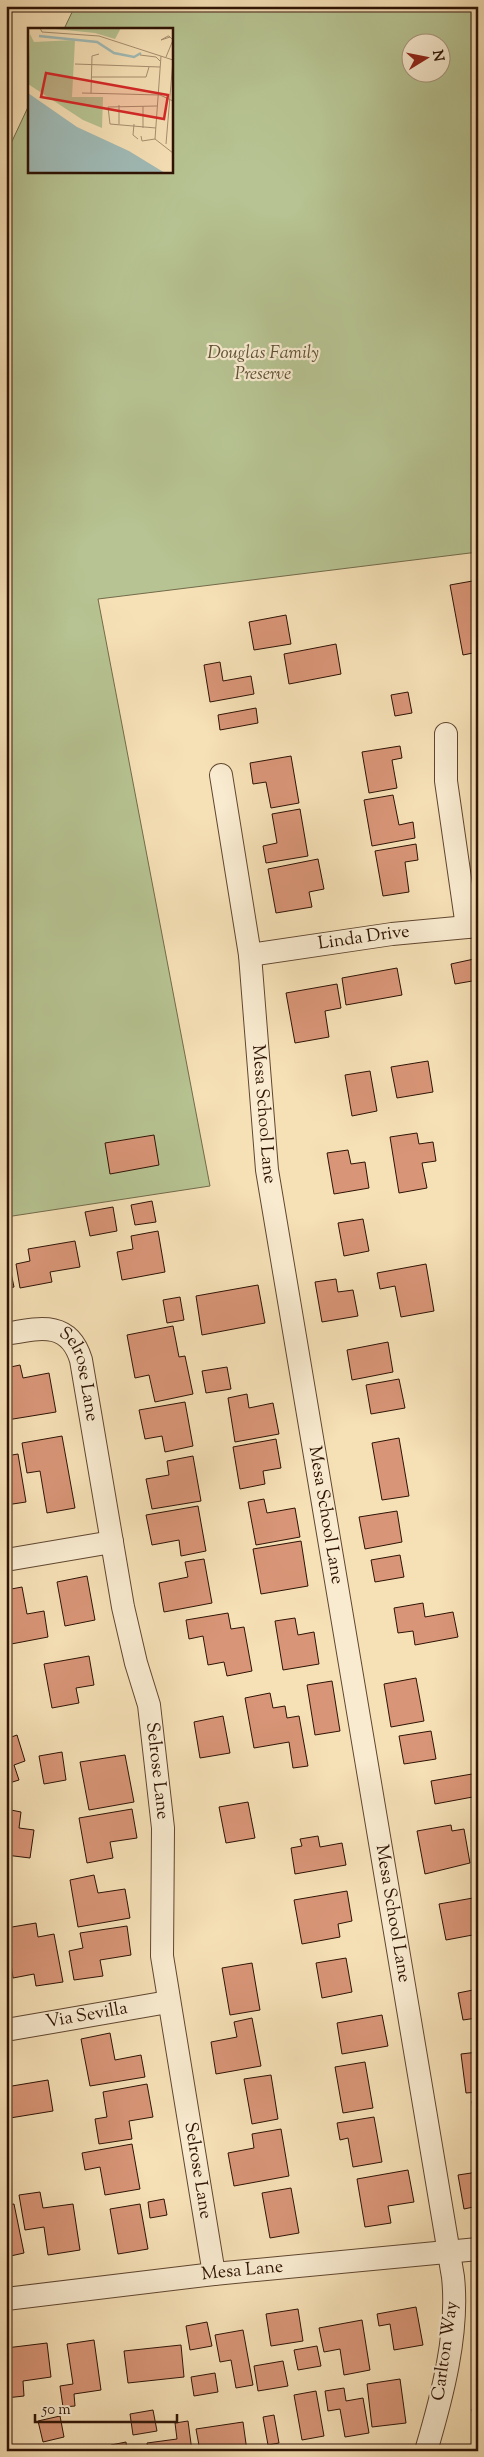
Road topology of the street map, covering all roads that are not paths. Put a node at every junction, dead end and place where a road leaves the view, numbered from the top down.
1 (446, 734) dead end
2 (221, 775) dead end
3 (472, 926) edge
4 (250, 955) junction
5 (6, 1334) edge
6 (112, 1542) junction
7 (6, 1560) edge
8 (168, 2002) junction
9 (6, 2030) edge
10 (478, 2249) edge
11 (449, 2251) junction
12 (214, 2274) junction
13 (6, 2299) edge
14 (426, 2451) edge

1 - 3 street
2 - 4 street, Mesa School Lane
3 - 4 street, Linda Drive
4 - 11 street, Mesa School Lane
5 - 6 street, Selrose Lane
6 - 7 street
6 - 8 street, Selrose Lane
8 - 9 street, Via Sevilla
8 - 12 street, Selrose Lane
10 - 11 street, Mesa Lane
11 - 12 street, Mesa Lane
11 - 14 street, Carlton Way
12 - 13 street, Mesa Lane

